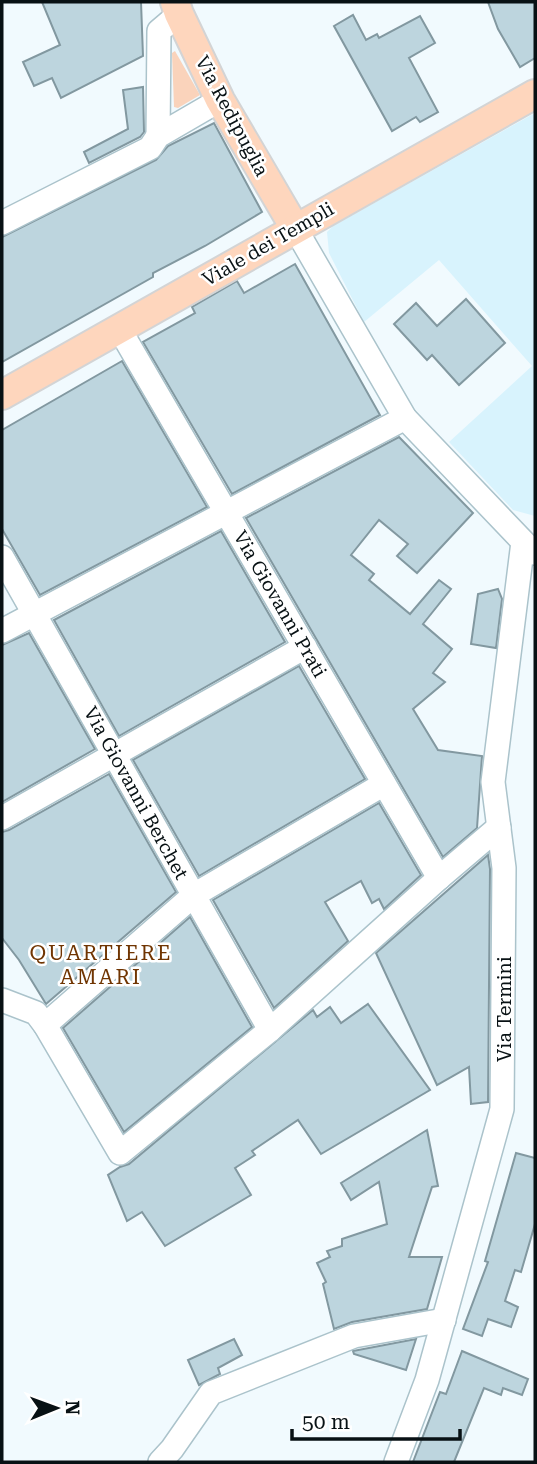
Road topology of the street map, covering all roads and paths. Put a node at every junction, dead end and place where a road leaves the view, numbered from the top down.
1 (177, 8) edge
2 (535, 94) edge
3 (220, 100) junction
4 (158, 136) junction
5 (2, 223) edge
6 (295, 228) junction
7 (120, 330) junction
8 (2, 395) edge
9 (405, 418) junction
10 (226, 513) junction
11 (529, 548) edge
12 (2, 557) edge
13 (35, 614) junction
14 (2, 631) edge
15 (305, 647) junction
16 (114, 753) junction
17 (384, 784) junction
18 (2, 818) edge
19 (499, 828) junction
20 (439, 878) junction
21 (194, 895) junction
22 (2, 1000) edge
23 (46, 1025) junction
24 (270, 1030) junction
25 (444, 1320) junction
26 (160, 1462) edge
27 (396, 1462) edge

1 - 3 main road, Via Redipuglia
1 - 4 street
2 - 6 main road, Viale dei Templi
3 - 4 street
3 - 6 main road, Via Redipuglia
4 - 5 street
6 - 7 main road, Viale dei Templi
6 - 9 street
7 - 8 main road, Viale dei Templi
7 - 10 street, Via Giovanni Prati
9 - 10 street
9 - 11 street
10 - 13 street
10 - 15 street, Via Giovanni Prati
11 - 19 street, Via Termini
12 - 13 street, Via Giovanni Berchet
13 - 14 street
13 - 16 street, Via Giovanni Berchet
15 - 16 street
15 - 17 street, Via Giovanni Prati
16 - 18 street
16 - 21 street, Via Giovanni Berchet
17 - 20 street, Via Giovanni Prati
17 - 21 street
19 - 20 street
19 - 25 street, Via Termini
20 - 24 street
21 - 23 street
21 - 24 street, Via Giovanni Berchet
22 - 23 street
23 - 24 street
25 - 26 street
25 - 27 street, Via Termini

